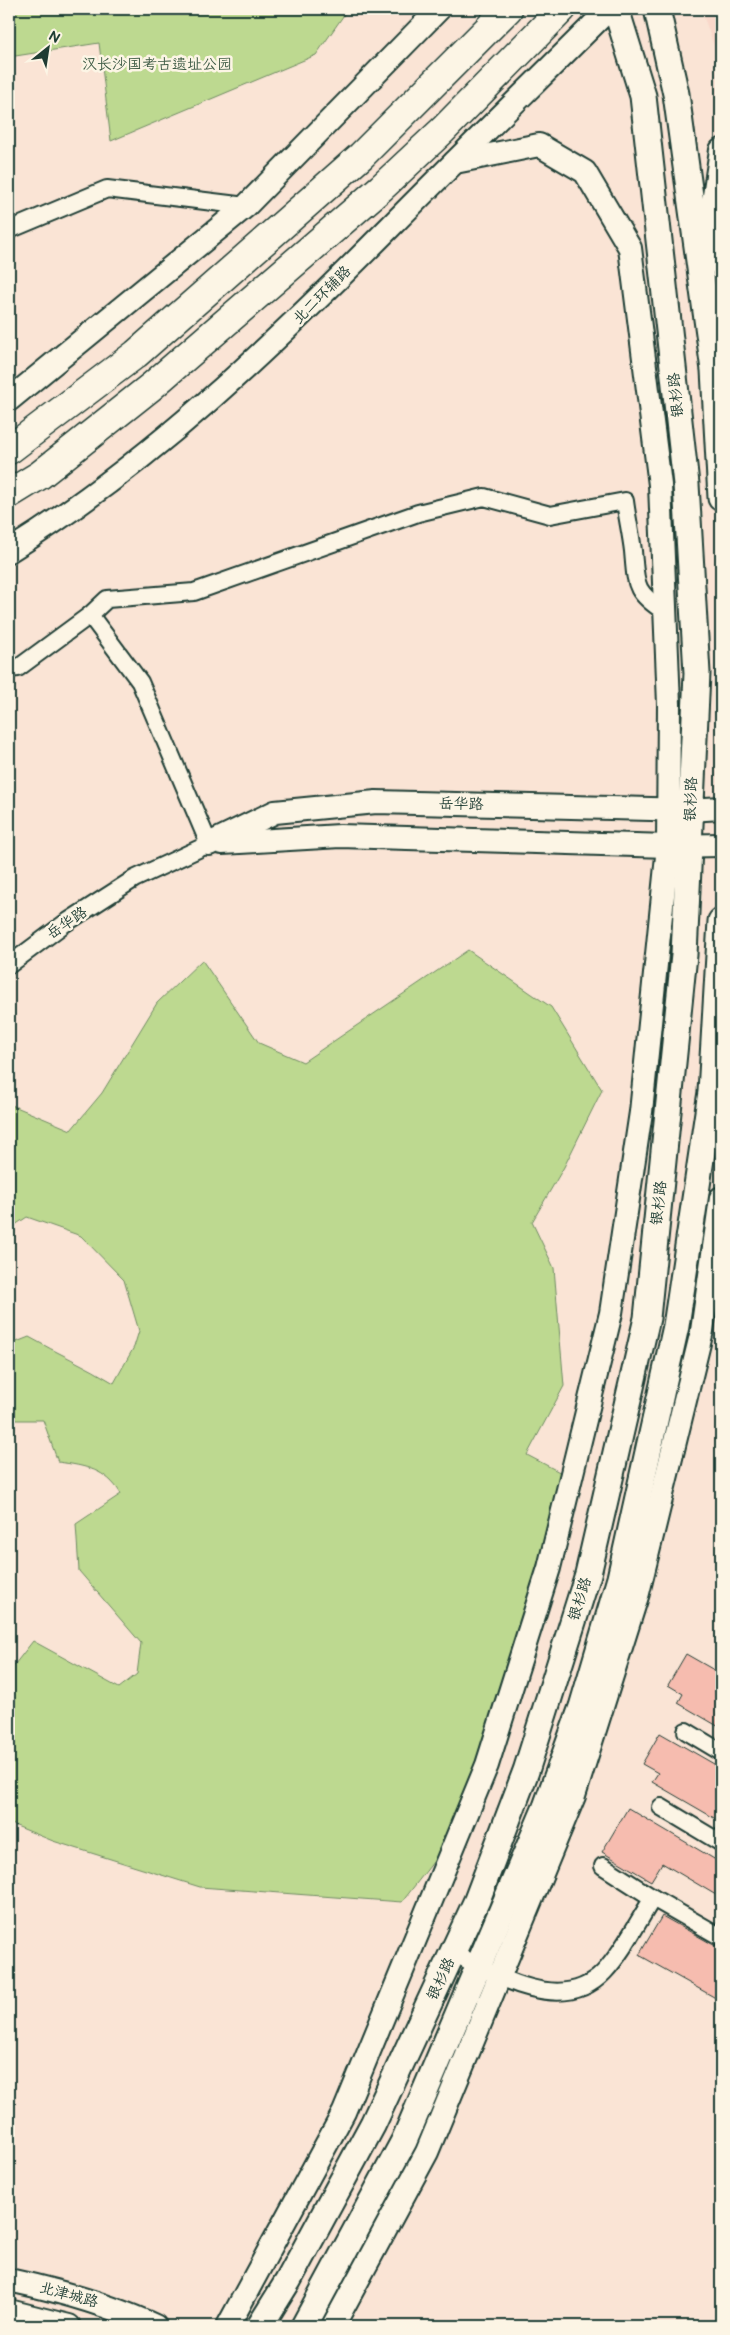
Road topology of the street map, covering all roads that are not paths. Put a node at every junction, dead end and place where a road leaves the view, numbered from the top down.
1 (439, 9) edge
2 (508, 9) edge
3 (562, 9) edge
4 (609, 9) edge
5 (616, 9) edge
6 (657, 9) edge
7 (721, 150) edge
8 (455, 162) junction
9 (246, 206) junction
10 (710, 222) junction
11 (9, 230) edge
12 (721, 264) edge
13 (714, 370) junction
14 (9, 400) edge
15 (9, 450) edge
16 (9, 494) edge
17 (721, 498) edge
18 (9, 551) edge
19 (665, 612) junction
20 (90, 615) junction
21 (9, 669) edge
22 (721, 808) edge
23 (679, 810) junction
24 (209, 844) junction
25 (721, 845) edge
26 (678, 846) junction
27 (721, 921) edge
28 (9, 965) edge
29 (721, 1198) edge
30 (686, 1731) dead end
31 (721, 1752) edge
32 (661, 1807) dead end
33 (721, 1844) edge
34 (603, 1866) dead end
35 (653, 1898) junction
36 (721, 1937) edge
37 (453, 1952) junction
38 (478, 1966) junction
39 (501, 1976) junction
40 (9, 2280) edge
41 (9, 2311) edge
42 (70, 2326) edge
43 (155, 2326) edge
44 (228, 2326) edge
45 (260, 2326) edge
46 (304, 2326) edge
47 (333, 2326) edge

1 - 9 street
2 - 15 highway
3 - 16 highway
4 - 8 street, 北二环辅路
5 - 23 main road, 银杉路
6 - 13 main road
7 - 10 street
8 - 18 street, 北二环辅路
8 - 19 street, 银杉路
9 - 11 street
9 - 14 street
10 - 12 street
10 - 13 main road
13 - 17 main road
19 - 20 street
19 - 23 street, 银杉路
20 - 21 street
20 - 24 street
22 - 23 street, 岳华路
23 - 24 street, 岳华路
23 - 26 main road, 银杉路
24 - 26 street, 岳华路
24 - 28 street, 岳华路
25 - 26 street, 岳华路
26 - 37 main road, 银杉路
26 - 44 street, 银杉路
27 - 38 main road, 银杉路
29 - 39 street
30 - 31 street
32 - 33 street
34 - 35 street
35 - 36 street
35 - 39 street
37 - 38 street
37 - 45 main road, 银杉路
38 - 39 street
38 - 46 main road, 银杉路
39 - 47 street
40 - 43 street, 北津城路
41 - 42 street, 北津城路

